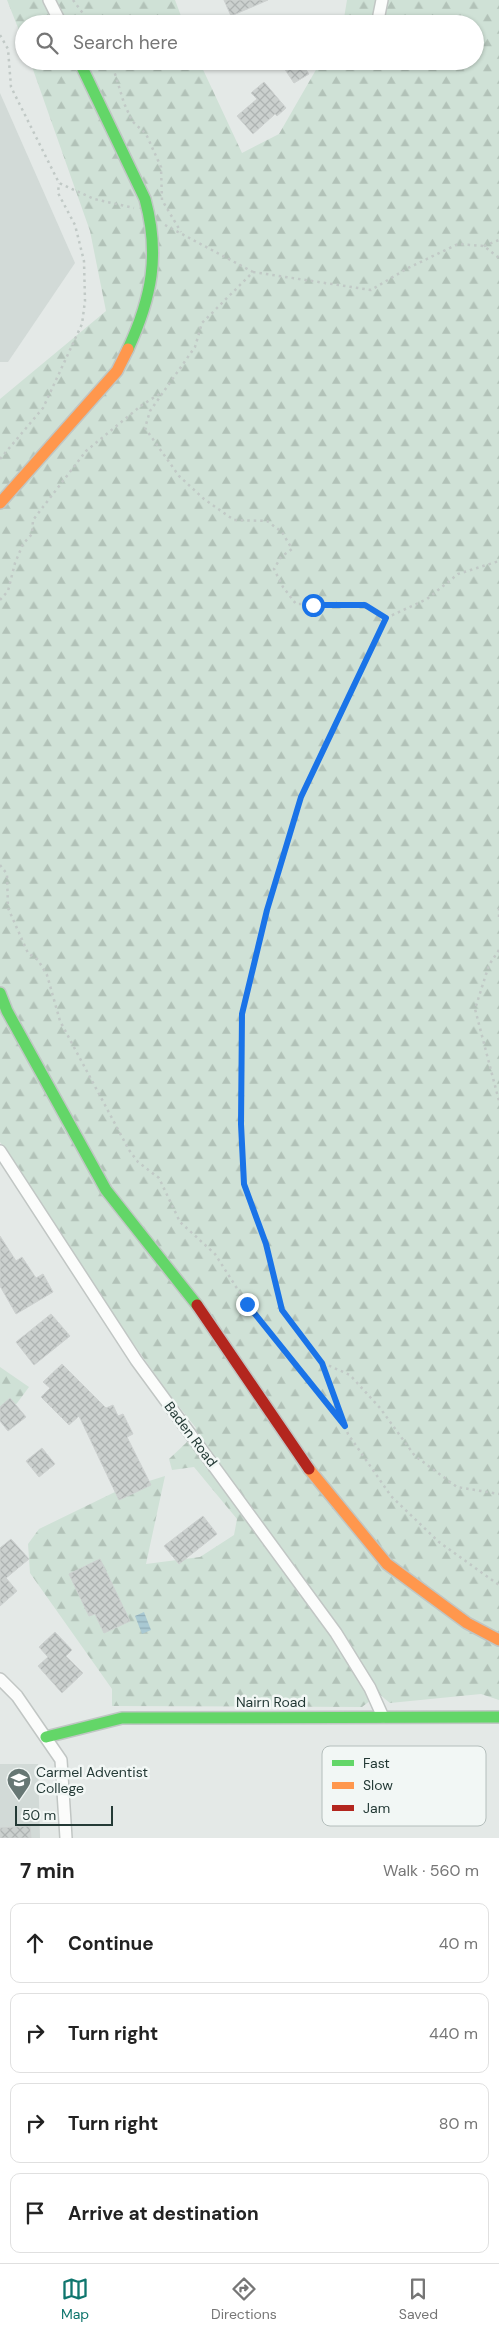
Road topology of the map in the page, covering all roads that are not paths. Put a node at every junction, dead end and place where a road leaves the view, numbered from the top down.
1 (49, 0) edge
2 (382, 0) edge
3 (56, 15) edge
4 (379, 15) dead end
5 (83, 70) edge
6 (0, 502) edge
7 (0, 993) edge
8 (0, 1151) edge
9 (499, 1640) edge
10 (0, 1678) edge
11 (383, 1717) junction
12 (499, 1717) edge
13 (46, 1736) junction
14 (66, 1838) edge

1 - 3 street
2 - 4 street
5 - 6 street
7 - 9 street
8 - 11 street, Baden Road
10 - 13 street
11 - 12 street, Nairn Road
11 - 13 street, Nairn Road
13 - 14 street

